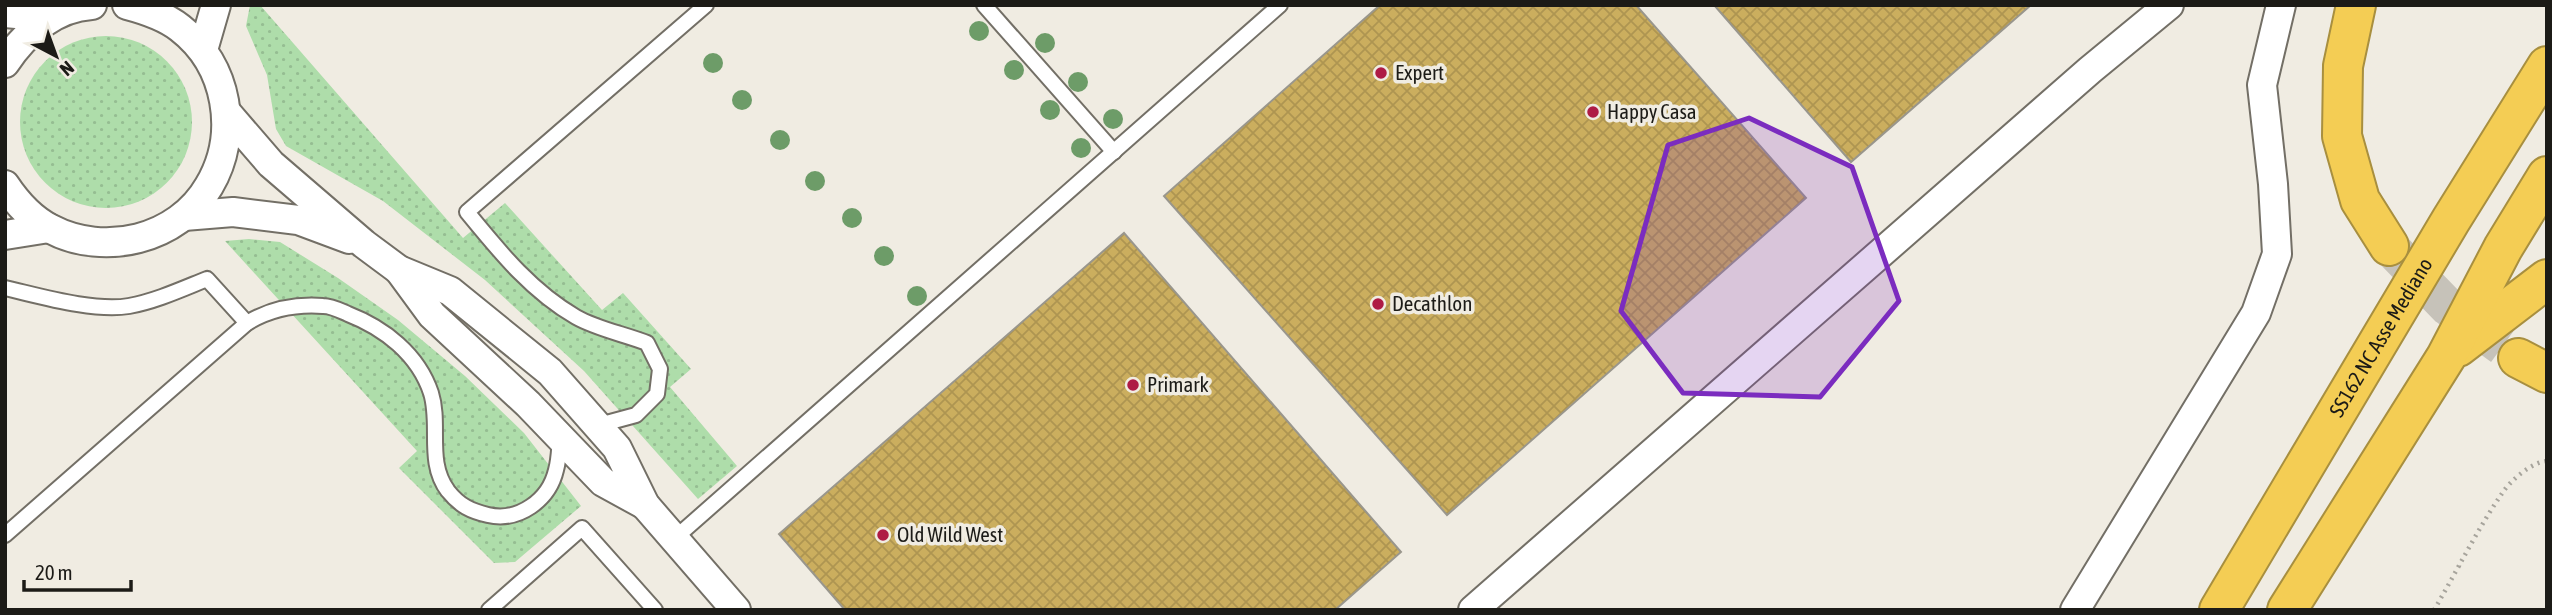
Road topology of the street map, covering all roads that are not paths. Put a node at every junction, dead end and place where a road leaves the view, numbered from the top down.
1 (92, 5) edge
2 (127, 5) edge
3 (216, 5) edge
4 (706, 5) edge
5 (984, 5) edge
6 (1280, 5) edge
7 (2169, 5) edge
8 (2281, 5) edge
9 (2356, 5) edge
10 (5, 13) edge
11 (51, 17) junction
12 (203, 50) junction
13 (5, 62) edge
14 (2547, 66) edge
15 (227, 113) junction
16 (1114, 152) junction
17 (2547, 176) edge
18 (5, 185) edge
19 (184, 216) junction
20 (49, 228) junction
21 (5, 235) edge
22 (364, 244) junction
23 (2389, 246) tunnel mouth
24 (399, 270) junction
25 (2547, 279) edge
26 (5, 288) edge
27 (247, 323) junction
28 (2446, 357) junction
29 (599, 425) junction
30 (560, 436) junction
31 (645, 505) junction
32 (5, 535) edge
33 (674, 539) junction
34 (489, 610) edge
35 (655, 610) edge
36 (736, 610) edge
37 (1473, 610) edge
38 (2075, 610) edge
39 (2219, 610) edge
40 (2287, 610) edge

1 - 11 street
2 - 12 street
3 - 12 street
4 - 29 lane
5 - 16 lane
6 - 16 lane
7 - 37 street
8 - 38 street
9 - 23 highway
10 - 11 street
11 - 13 street
12 - 15 street
14 - 39 highway, SS162 NC Asse Mediano
15 - 19 street
15 - 22 street
16 - 33 lane
17 - 28 highway
18 - 20 street
19 - 20 street
19 - 22 street
20 - 21 street
22 - 24 street
24 - 29 street
24 - 30 street
25 - 28 highway
26 - 27 lane
27 - 30 lane
27 - 32 lane
28 - 40 highway
29 - 31 street
30 - 31 street
31 - 33 street
33 - 36 street
34 - 35 lane

